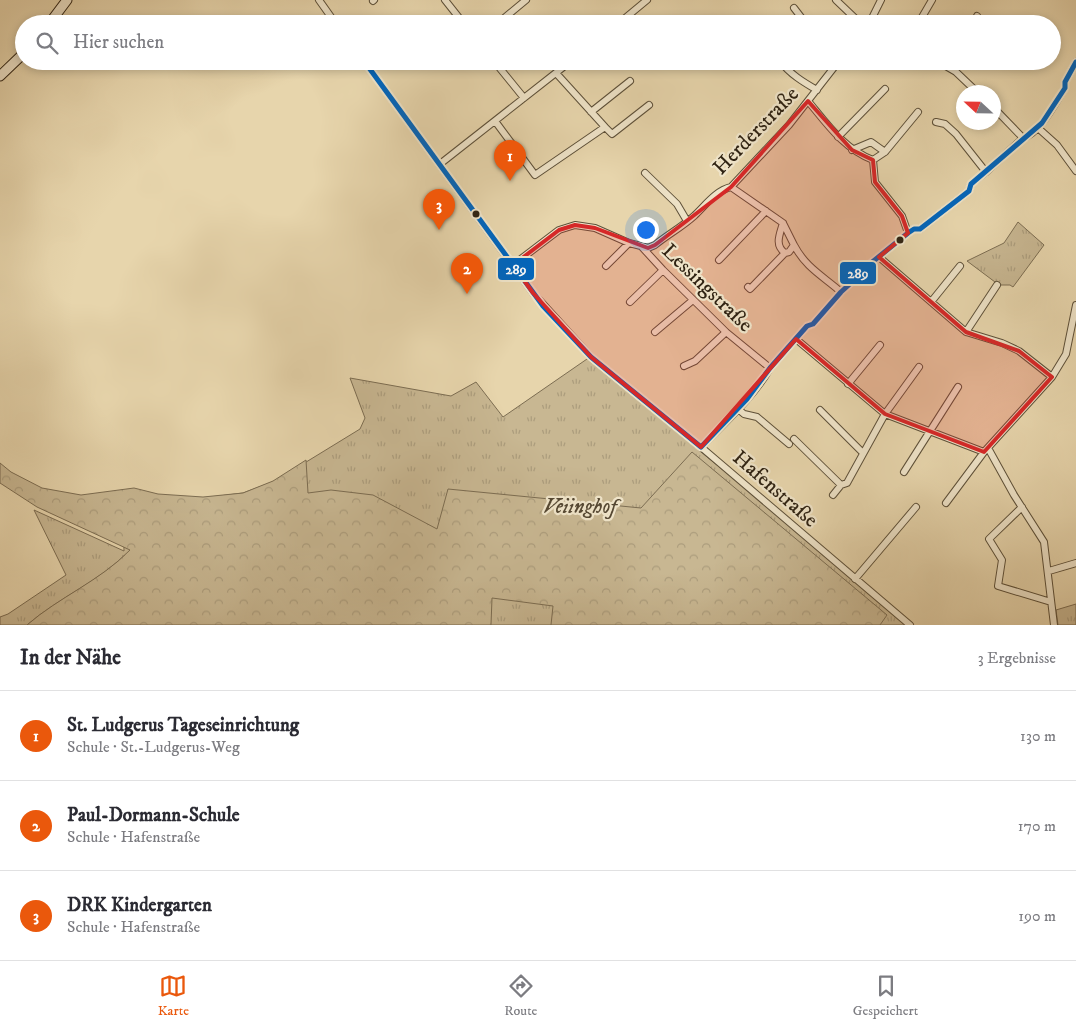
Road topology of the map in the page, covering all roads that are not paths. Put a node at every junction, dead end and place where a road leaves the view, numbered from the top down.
1 (66, 0) edge
2 (319, 0) edge
3 (445, 0) edge
4 (526, 0) edge
5 (647, 0) edge
6 (836, 0) edge
7 (881, 0) edge
8 (932, 0) edge
9 (794, 8) dead end
10 (55, 15) edge
11 (330, 15) edge
12 (457, 15) edge
13 (508, 15) edge
14 (629, 15) edge
15 (799, 15) edge
16 (852, 15) edge
17 (874, 15) edge
18 (923, 15) edge
19 (15, 62) edge
20 (1076, 62) edge
21 (371, 70) edge
22 (501, 70) edge
23 (560, 70) edge
24 (788, 70) edge
25 (832, 70) edge
26 (954, 70) edge
27 (556, 73) junction
28 (0, 76) edge
29 (630, 82) dead end
30 (970, 85) edge
31 (885, 89) dead end
32 (817, 90) junction
33 (524, 98) junction
34 (808, 101) junction
35 (649, 105) dead end
36 (591, 112) junction
37 (918, 112) dead end
38 (1001, 115) edge
39 (495, 121) junction
40 (936, 122) dead end
41 (605, 127) junction
42 (1038, 128) junction
43 (838, 137) junction
44 (1023, 138) junction
45 (852, 150) junction
46 (884, 152) junction
47 (873, 160) junction
48 (440, 164) junction
49 (1076, 170) edge
50 (986, 172) junction
51 (645, 173) dead end
52 (731, 187) junction
53 (766, 211) junction
54 (687, 221) junction
55 (783, 223) junction
56 (908, 233) junction
57 (629, 243) junction
58 (794, 245) junction
59 (641, 246) junction
60 (784, 253) junction
61 (879, 257) junction
62 (719, 260) dead end
63 (513, 265) junction
64 (606, 266) dead end
65 (960, 266) dead end
66 (663, 270) junction
67 (996, 285) dead end
68 (748, 287) dead end
69 (841, 292) junction
70 (693, 300) junction
71 (630, 302) dead end
72 (931, 302) junction
73 (1076, 305) edge
74 (655, 332) dead end
75 (726, 332) junction
76 (966, 332) junction
77 (796, 339) junction
78 (880, 345) dead end
79 (684, 366) dead end
80 (918, 366) dead end
81 (770, 368) junction
82 (1052, 377) junction
83 (848, 384) junction
84 (958, 387) dead end
85 (738, 409) junction
86 (820, 410) dead end
87 (885, 414) junction
88 (928, 431) junction
89 (794, 439) dead end
90 (789, 444) dead end
91 (701, 447) junction
92 (986, 450) junction
93 (863, 453) junction
94 (904, 472) dead end
95 (841, 485) junction
96 (833, 495) dead end
97 (946, 502) dead end
98 (916, 506) dead end
99 (1022, 507) junction
100 (1076, 564) edge
101 (1049, 571) junction
102 (855, 579) junction
103 (1051, 602) junction
104 (910, 625) edge
105 (1054, 625) edge

1 - 10 main road
2 - 11 street
3 - 12 street
4 - 13 street
5 - 14 street
6 - 16 street
7 - 17 street
8 - 18 street
9 - 15 street
19 - 28 main road
20 - 42 street
21 - 48 street, Hafenstraße
22 - 33 street
23 - 27 street
24 - 32 street
25 - 32 street, Herderstraße
26 - 30 street
27 - 33 street
27 - 36 street
29 - 36 street
31 - 43 street
32 - 34 street, Herderstraße
33 - 39 street
34 - 43 street
34 - 52 street, Herderstraße
35 - 41 street
36 - 41 street
37 - 46 street
38 - 44 street
39 - 41 street
39 - 48 street
40 - 50 street
42 - 44 street
42 - 49 street
43 - 45 street
44 - 50 street
45 - 46 street
45 - 47 street
46 - 47 street
47 - 56 street
48 - 63 street, Hafenstraße
50 - 56 street
51 - 54 street
52 - 53 street
52 - 54 street, Herderstraße
53 - 55 street
53 - 62 street
54 - 59 street, Herderstraße
55 - 58 street
55 - 60 street
56 - 61 street
57 - 59 street, Lessingstraße
57 - 63 street, Lessingstraße
57 - 64 street
58 - 60 street
58 - 69 street
59 - 66 street, Lessingstraße
60 - 68 street
61 - 69 street
61 - 72 street
63 - 91 street, Hafenstraße
65 - 72 street
66 - 70 street, Lessingstraße
66 - 71 street
67 - 76 street
69 - 77 street
70 - 74 street
70 - 75 street, Lessingstraße
72 - 76 street
73 - 82 street
75 - 79 street
75 - 81 street, Lessingstraße
76 - 82 street
77 - 81 street
77 - 83 street
78 - 83 street
80 - 87 street
81 - 85 street
82 - 92 street
83 - 87 street
84 - 88 street
85 - 90 street
85 - 91 street
86 - 93 street
87 - 88 street
87 - 93 street
88 - 92 street
88 - 94 street
89 - 95 street
91 - 102 street, Hafenstraße
92 - 97 street
92 - 99 street
93 - 95 street
95 - 96 street
98 - 102 street
99 - 101 street
99 - 103 street
100 - 101 street
101 - 103 street
102 - 104 street, Hafenstraße
103 - 105 street

